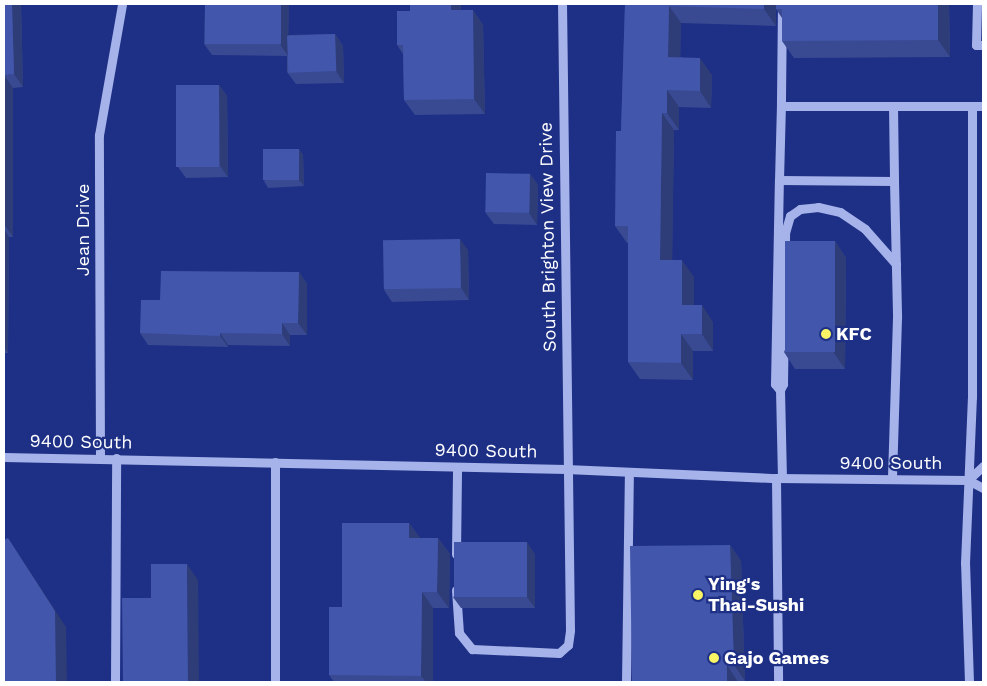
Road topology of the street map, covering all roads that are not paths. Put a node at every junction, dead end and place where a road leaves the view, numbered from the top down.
1 (122, 4) edge
2 (562, 4) edge
3 (782, 4) edge
4 (977, 4) edge
5 (983, 45) edge
6 (781, 106) junction
7 (893, 106) junction
8 (972, 106) junction
9 (983, 106) edge
10 (779, 180) junction
11 (894, 181) junction
12 (896, 264) junction
13 (972, 345) junction
14 (983, 345) edge
15 (780, 390) junction
16 (4, 457) edge
17 (100, 458) junction
18 (116, 458) junction
19 (275, 462) junction
20 (983, 466) edge
21 (457, 467) junction
22 (566, 469) junction
23 (629, 472) junction
24 (779, 478) junction
25 (892, 479) junction
26 (968, 480) junction
27 (983, 488) edge
28 (456, 562) edge
29 (456, 580) edge
30 (116, 682) edge
31 (275, 682) edge
32 (626, 682) edge
33 (778, 682) edge
34 (969, 682) edge

1 - 17 street, Jean Drive
2 - 22 street, South Brighton View Drive
3 - 6 street
4 - 5 street
6 - 7 street
6 - 10 street
7 - 8 street
7 - 11 street
8 - 9 street
8 - 13 street
10 - 11 street
10 - 15 street
11 - 12 street
12 - 15 street
12 - 25 street
13 - 14 street
13 - 26 street
15 - 24 street
16 - 17 street, 9400 South
17 - 18 street, 9400 South
18 - 19 street, 9400 South
18 - 30 street
19 - 21 street, 9400 South
19 - 31 street
20 - 26 street
21 - 22 street, 9400 South
21 - 28 street
22 - 23 street, 9400 South
22 - 29 street, South Brighton View Drive
23 - 24 street, 9400 South
23 - 32 street
24 - 25 street, 9400 South
24 - 33 street
25 - 26 street, 9400 South
26 - 27 street, 9400 South
26 - 34 street

